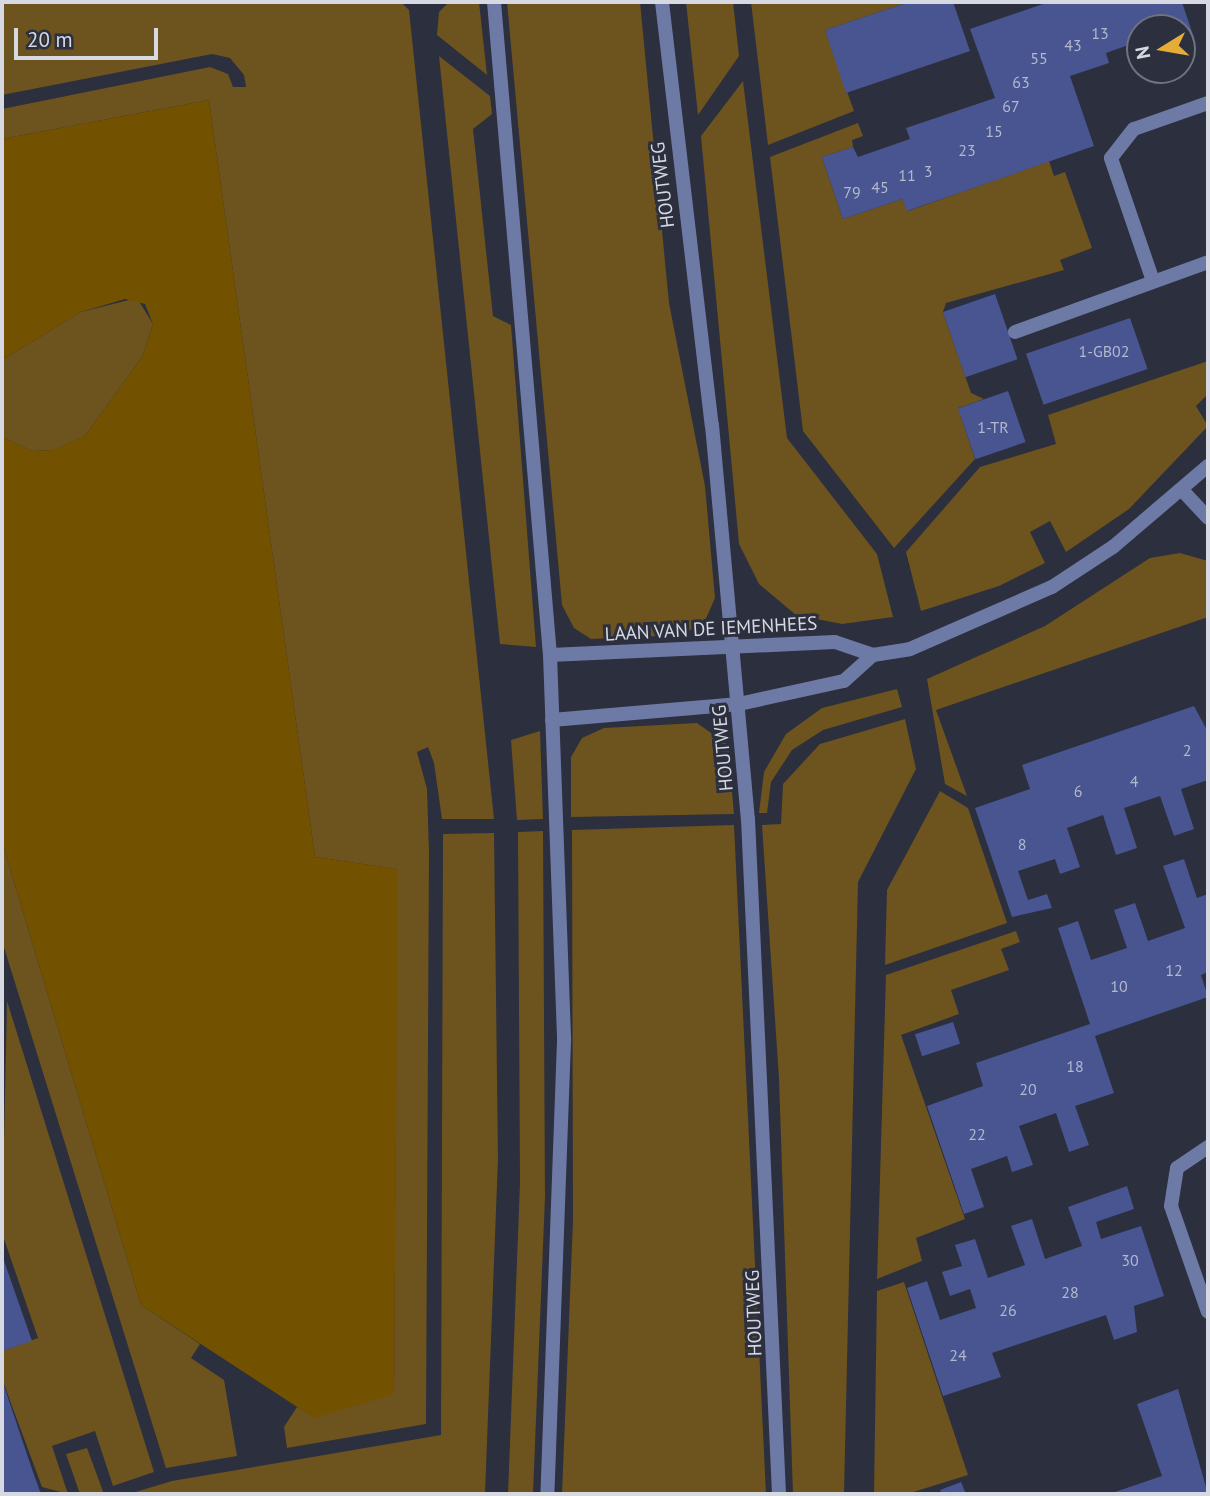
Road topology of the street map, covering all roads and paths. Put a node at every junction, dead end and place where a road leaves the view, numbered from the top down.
1 (494, 2) edge
2 (662, 2) edge
3 (1208, 103) edge
4 (1208, 262) edge
5 (1153, 281) junction
6 (1015, 332) dead end
7 (1208, 466) edge
8 (1183, 491) junction
9 (1208, 518) edge
10 (733, 645) junction
11 (550, 655) junction
12 (873, 655) junction
13 (739, 704) junction
14 (552, 720) junction
15 (1208, 1147) edge
16 (1208, 1312) edge
17 (547, 1494) edge
18 (779, 1494) edge

1 - 11 street
2 - 10 street, HOUTWEG
3 - 5 street
4 - 5 street
5 - 6 street
7 - 8 street
8 - 9 street
8 - 12 street
10 - 11 street, LAAN VAN DE IEMENHEES
10 - 12 street, LAAN VAN DE IEMENHEES
10 - 13 street, HOUTWEG
11 - 14 street
12 - 13 street
13 - 14 street
13 - 18 street, HOUTWEG
14 - 17 street
15 - 16 street

